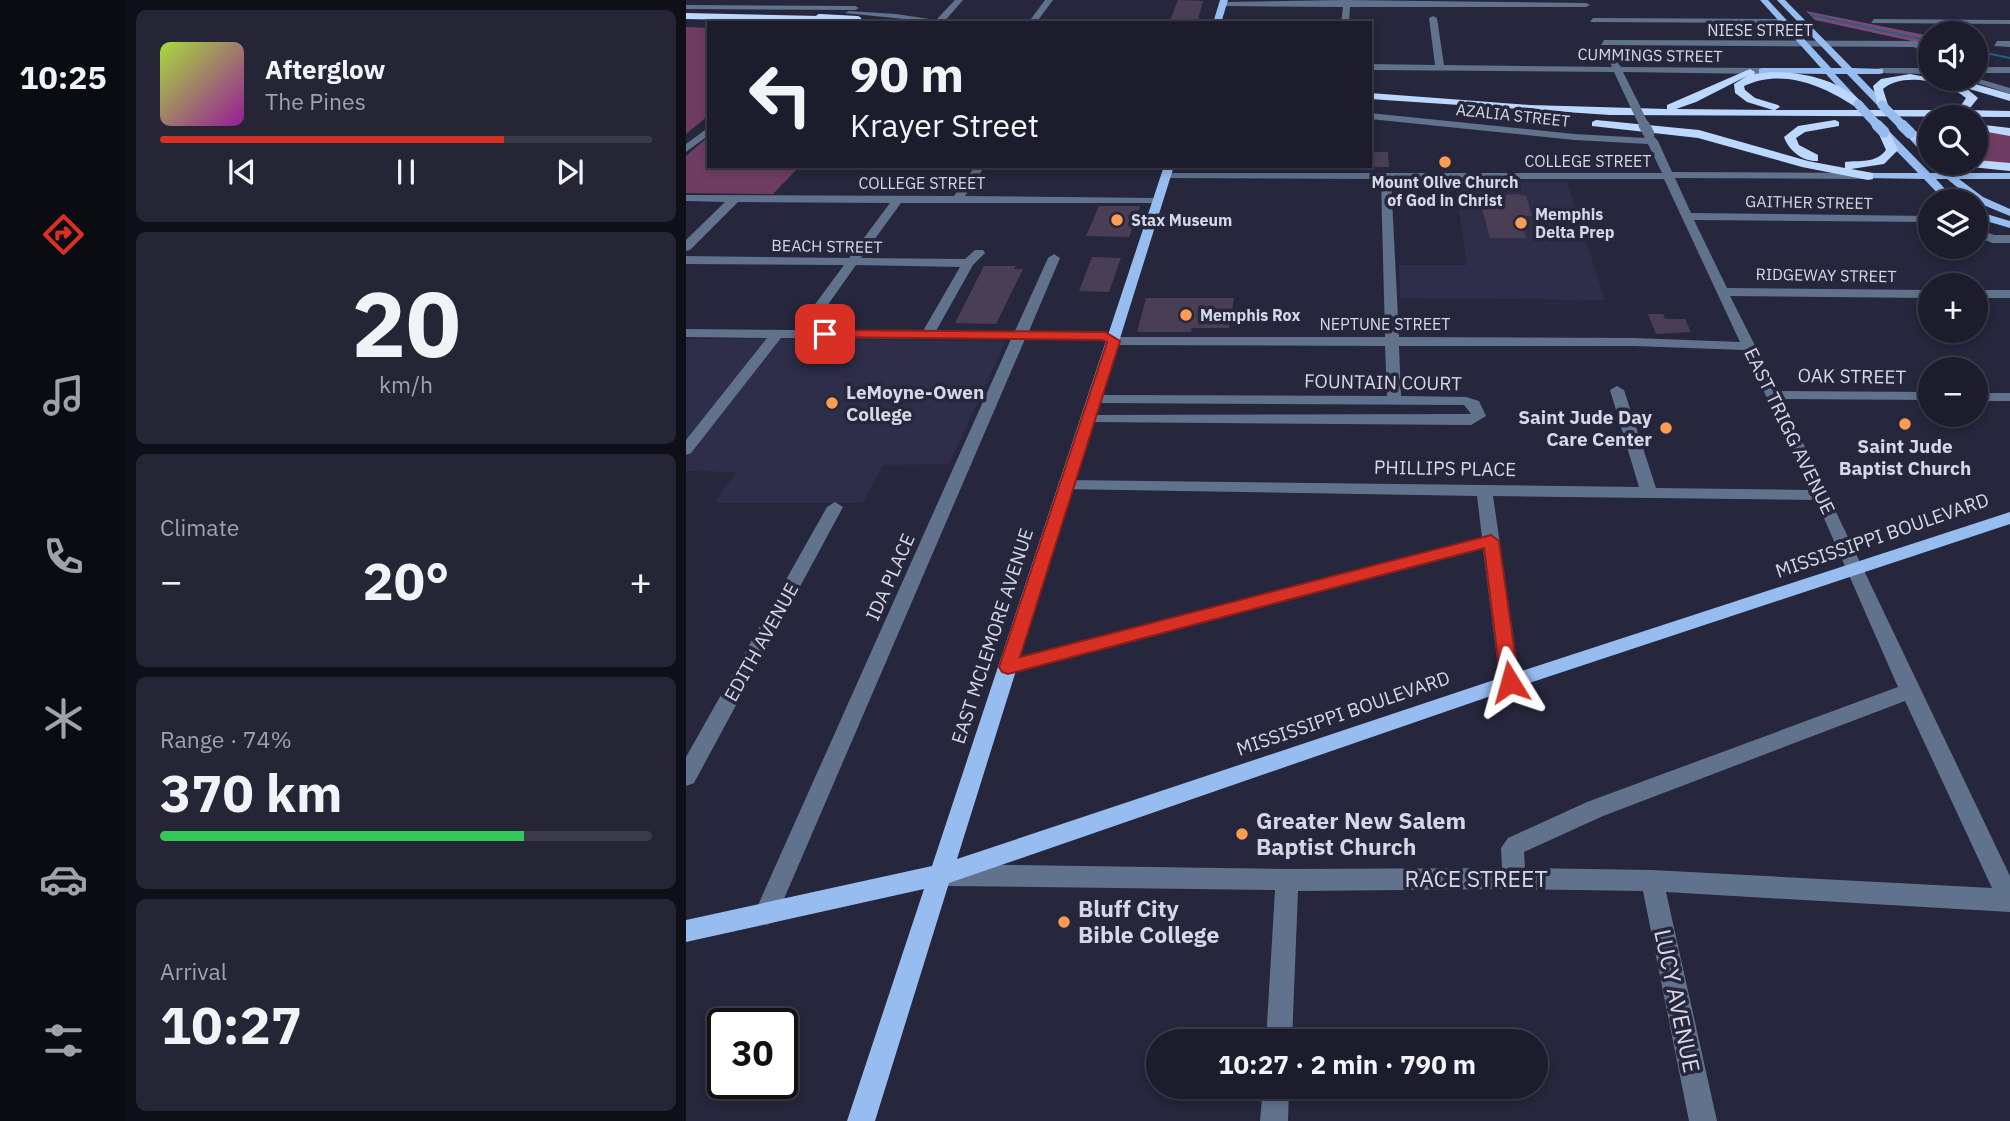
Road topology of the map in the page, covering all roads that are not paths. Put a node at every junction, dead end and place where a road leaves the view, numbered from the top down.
1 (864, 0) edge
2 (959, 0) edge
3 (1049, 0) edge
4 (1764, 0) edge
5 (1781, 0) edge
6 (1993, 0) edge
7 (2010, 0) edge
8 (1224, 2) edge
9 (1346, 2) edge
10 (1585, 3) edge
11 (686, 7) edge
12 (852, 10) junction
13 (686, 16) edge
14 (1433, 19) dead end
15 (1593, 20) junction
16 (838, 21) edge
17 (858, 21) edge
18 (925, 21) edge
19 (939, 21) edge
20 (1033, 21) edge
21 (1218, 21) edge
22 (1345, 21) edge
23 (1783, 21) junction
24 (1874, 21) dead end
25 (686, 22) edge
26 (707, 22) edge
27 (2010, 22) edge
28 (1604, 43) junction
29 (1804, 44) junction
30 (1823, 44) junction
31 (1997, 44) dead end
32 (2010, 44) edge
33 (1918, 45) edge
34 (1372, 67) edge
35 (1440, 68) junction
36 (1618, 69) junction
37 (1829, 70) junction
38 (1848, 70) junction
39 (1988, 70) edge
40 (2010, 70) edge
41 (1762, 71) junction
42 (1880, 71) joint
43 (1918, 73) edge
44 (1988, 85) edge
45 (1988, 91) edge
46 (2010, 91) edge
47 (1372, 96) edge
48 (2010, 97) edge
49 (1372, 104) edge
50 (1858, 104) junction
51 (1882, 104) junction
52 (1595, 110) junction
53 (1825, 112) junction
54 (1479, 113) junction
55 (1910, 113) junction
56 (2010, 114) edge
57 (1372, 116) edge
58 (1849, 123) junction
59 (1918, 123) edge
60 (2010, 123) edge
61 (1988, 124) edge
62 (1988, 127) edge
63 (707, 132) edge
64 (1884, 132) junction
65 (2010, 132) edge
66 (1910, 133) junction
67 (1651, 138) junction
68 (1918, 138) edge
69 (1918, 142) edge
70 (686, 149) edge
71 (1988, 165) edge
72 (2010, 167) edge
73 (979, 168) edge
74 (1168, 171) edge
75 (1670, 175) junction
76 (1386, 176) junction
77 (1868, 176) junction
78 (1926, 176) junction
79 (1949, 176) junction
80 (2010, 176) edge
81 (1939, 189) edge
82 (686, 198) edge
83 (735, 198) junction
84 (898, 199) junction
85 (958, 199) junction
86 (1158, 201) junction
87 (2010, 213) edge
88 (1686, 216) junction
89 (1988, 218) edge
90 (1918, 219) edge
91 (2010, 225) edge
92 (1988, 237) edge
93 (2010, 239) edge
94 (686, 247) edge
95 (979, 253) dead end
96 (1054, 258) dead end
97 (686, 260) edge
98 (852, 261) junction
99 (968, 263) junction
100 (1722, 292) junction
101 (1918, 293) edge
102 (1988, 294) edge
103 (2010, 294) edge
104 (686, 333) edge
105 (777, 334) junction
106 (800, 334) junction
107 (927, 335) junction
108 (1018, 336) junction
109 (1113, 341) junction
110 (1391, 342) junction
111 (1749, 346) junction
112 (1617, 390) dead end
113 (1773, 394) junction
114 (1918, 396) edge
115 (1988, 397) edge
116 (2010, 397) edge
117 (1095, 399) junction
118 (1274, 400) junction
119 (1307, 400) junction
120 (1394, 401) junction
121 (1088, 418) junction
122 (1272, 419) junction
123 (1305, 420) junction
124 (686, 450) edge
125 (1067, 485) junction
126 (1484, 489) junction
127 (1649, 492) junction
128 (1822, 495) junction
129 (835, 507) dead end
130 (2010, 518) edge
131 (1491, 541) junction
132 (1856, 570) junction
133 (1008, 667) junction
134 (1510, 682) junction
135 (1910, 691) junction
136 (686, 776) edge
137 (941, 875) junction
138 (1514, 878) junction
139 (1287, 880) junction
140 (1652, 881) junction
141 (2010, 900) edge
142 (766, 914) junction
143 (686, 931) edge
144 (1280, 1029) edge
145 (1275, 1099) edge
146 (861, 1121) edge
147 (1274, 1121) edge
148 (1703, 1121) edge

1 - 12 street
2 - 19 street
3 - 20 street
4 - 23 main road
5 - 30 main road
6 - 7 street
8 - 9 street
8 - 21 main road
9 - 10 street
9 - 22 street
10 - 15 street, EAST TRIGG AVENUE
11 - 12 street
12 - 16 street
12 - 18 street
13 - 17 highway, bridge
14 - 35 street
15 - 23 street
15 - 28 street, EAST TRIGG AVENUE
23 - 29 main road
24 - 27 street
25 - 26 highway
28 - 29 street, NIESE STREET
28 - 36 street, EAST TRIGG AVENUE
29 - 30 street, NIESE STREET
29 - 37 main road
30 - 33 street, NIESE STREET
30 - 38 main road
31 - 32 street
34 - 35 street, CUMMINGS STREET
35 - 36 street, CUMMINGS STREET
36 - 41 street, CUMMINGS STREET
36 - 67 street, EAST TRIGG AVENUE, bridge
37 - 38 main road, CUMMINGS STREET
37 - 41 main road, CUMMINGS STREET
37 - 50 main road
38 - 42 main road, CUMMINGS STREET
38 - 51 main road
39 - 40 street
41 - 52 highway
42 - 43 highway
44 - 46 street
45 - 48 highway
47 - 52 highway
49 - 54 highway
50 - 53 highway
50 - 64 main road, bridge
51 - 55 highway
51 - 66 main road, bridge
52 - 53 highway
53 - 55 highway
54 - 58 highway
54 - 77 highway
55 - 56 highway
57 - 67 street, AZALIA STREET
58 - 59 highway
58 - 64 highway
60 - 61 highway
62 - 65 highway
63 - 70 street
64 - 78 main road
66 - 68 highway
66 - 69 main road
67 - 75 street, EAST TRIGG AVENUE
71 - 72 highway
73 - 85 street
74 - 76 street, COLLEGE STREET
74 - 86 main road, EAST MCLEMORE AVENUE
75 - 76 street, COLLEGE STREET
75 - 77 street, COLLEGE STREET
75 - 88 street, EAST TRIGG AVENUE
76 - 110 street
77 - 78 main road, COLLEGE STREET
78 - 79 main road, COLLEGE STREET
78 - 81 main road
79 - 80 main road, COLLEGE STREET
79 - 87 main road
82 - 83 street, COLLEGE STREET
83 - 84 street, COLLEGE STREET
83 - 94 street
84 - 85 street, COLLEGE STREET
84 - 98 street
85 - 86 street, COLLEGE STREET
86 - 109 main road, EAST MCLEMORE AVENUE
88 - 90 street, GAITHER STREET
88 - 100 street, EAST TRIGG AVENUE
89 - 91 main road
92 - 93 street
95 - 99 street
96 - 108 street, IDA PLACE
97 - 98 street, BEACH STREET
98 - 99 street, BEACH STREET
98 - 106 street
99 - 107 street
100 - 101 street, RIDGEWAY STREET
100 - 111 street, EAST TRIGG AVENUE
102 - 103 street
104 - 105 street, NEPTUNE STREET
105 - 106 street, NEPTUNE STREET
105 - 124 street
106 - 107 street, NEPTUNE STREET
107 - 108 street, NEPTUNE STREET
108 - 109 street, NEPTUNE STREET
108 - 142 street, IDA PLACE
109 - 110 street, NEPTUNE STREET
109 - 117 main road, EAST MCLEMORE AVENUE
110 - 111 street, NEPTUNE STREET
110 - 120 street
111 - 113 street, EAST TRIGG AVENUE
112 - 127 street
113 - 114 street, OAK STREET
113 - 128 street, EAST TRIGG AVENUE
115 - 116 street
117 - 118 street, FOUNTAIN COURT
117 - 121 main road, EAST MCLEMORE AVENUE
118 - 119 street, FOUNTAIN COURT
118 - 122 street
119 - 120 street, FOUNTAIN COURT
119 - 123 street
120 - 123 street, FOUNTAIN COURT
121 - 122 street, FOUNTAIN COURT
121 - 125 main road, EAST MCLEMORE AVENUE
122 - 123 street, FOUNTAIN COURT
125 - 126 street, PHILLIPS PLACE
125 - 133 main road, EAST MCLEMORE AVENUE
126 - 127 street, PHILLIPS PLACE
126 - 131 street
127 - 128 street, PHILLIPS PLACE
128 - 132 street, EAST TRIGG AVENUE
129 - 136 street, EDITH AVENUE
130 - 132 main road, MISSISSIPPI BOULEVARD
131 - 133 street
131 - 134 street
132 - 134 main road, MISSISSIPPI BOULEVARD
132 - 135 street, EAST TRIGG AVENUE
133 - 137 main road, EAST MCLEMORE AVENUE
134 - 137 main road, MISSISSIPPI BOULEVARD
135 - 138 street
135 - 141 street, EAST TRIGG AVENUE
137 - 139 street, RACE STREET
137 - 142 main road, MISSISSIPPI BOULEVARD
137 - 146 main road, EAST MCLEMORE AVENUE
138 - 139 street, RACE STREET
138 - 140 street, RACE STREET
139 - 144 street
140 - 141 street, RACE STREET
140 - 148 street, LUCY AVENUE
142 - 143 main road, MISSISSIPPI BOULEVARD
145 - 147 street

